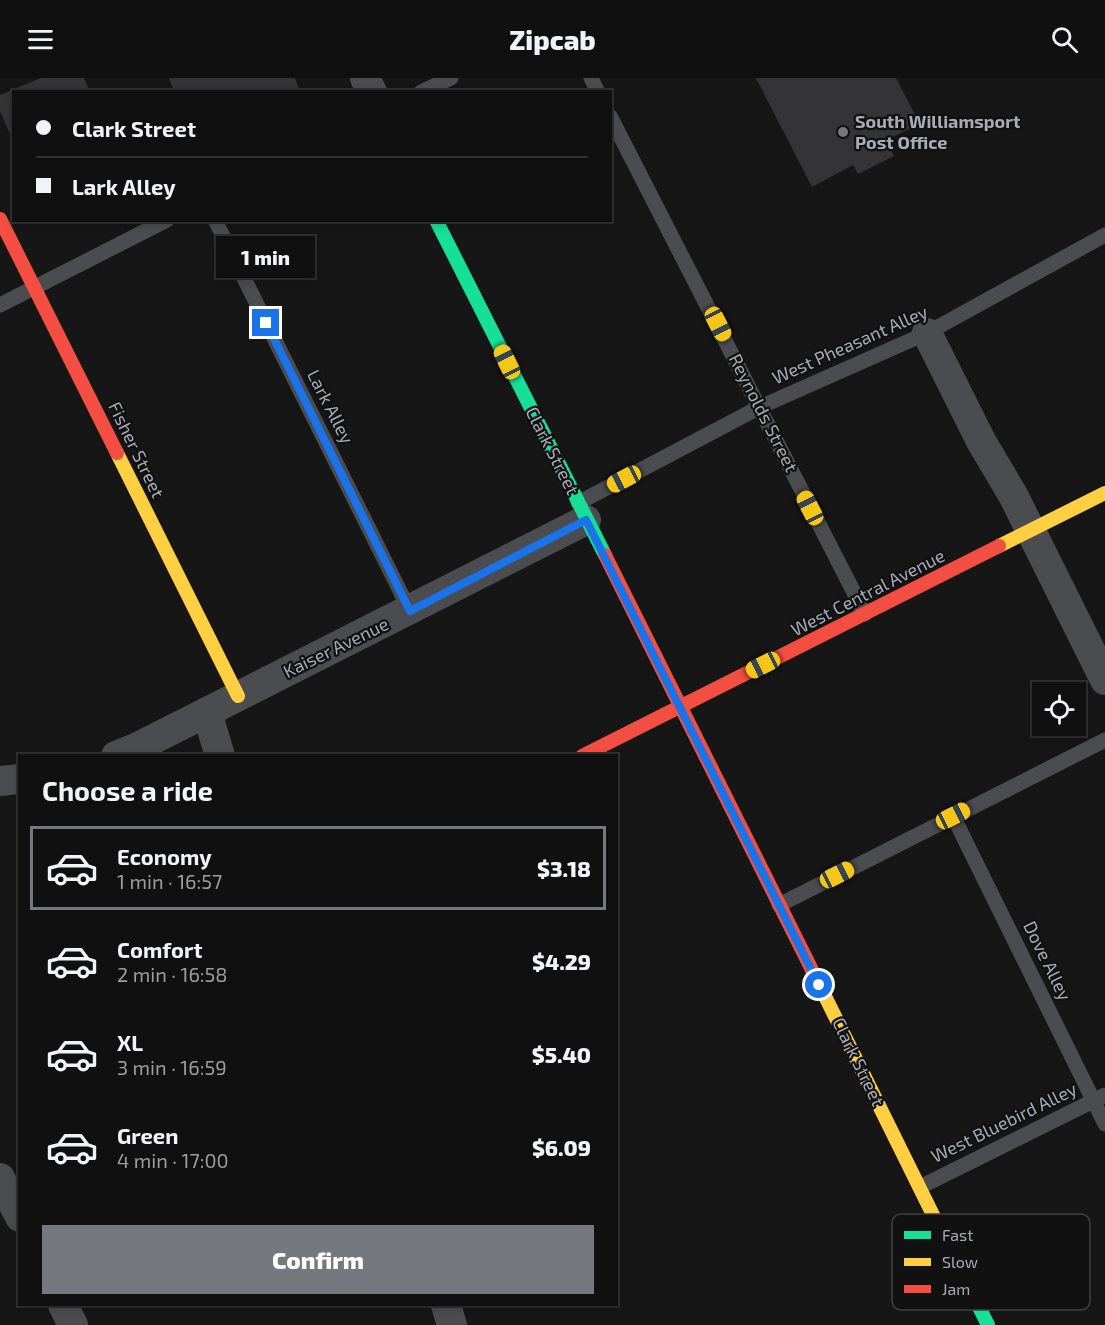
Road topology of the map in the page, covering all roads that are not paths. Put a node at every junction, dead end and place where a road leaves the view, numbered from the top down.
1 (451, 78) edge
2 (425, 90) edge
3 (612, 121) edge
4 (0, 219) edge
5 (163, 222) edge
6 (216, 222) edge
7 (437, 222) edge
8 (1105, 235) edge
9 (35, 288) junction
10 (0, 305) edge
11 (927, 333) junction
12 (760, 407) junction
13 (1105, 494) edge
14 (582, 512) junction
15 (1031, 531) junction
16 (410, 611) junction
17 (865, 614) junction
18 (1105, 680) edge
19 (238, 696) junction
20 (681, 706) junction
21 (207, 712) junction
22 (1105, 740) edge
23 (122, 754) edge
24 (219, 754) edge
25 (586, 754) edge
26 (18, 779) edge
27 (0, 781) edge
28 (953, 816) junction
29 (779, 905) junction
30 (1099, 1097) edge
31 (1105, 1124) edge
32 (0, 1178) edge
33 (920, 1187) junction
34 (18, 1213) edge
35 (933, 1214) edge
36 (64, 1306) edge
37 (446, 1306) edge
38 (981, 1310) edge
39 (73, 1325) edge
40 (452, 1325) edge
41 (988, 1325) edge

1 - 2 lane
3 - 12 lane, Reynolds Street
4 - 9 street, Fisher Street
5 - 9 lane
6 - 16 lane, Lark Alley
7 - 14 street, Clark Street
8 - 11 lane, West Pheasant Alley
9 - 10 lane
9 - 19 street, Fisher Street
11 - 12 lane, West Pheasant Alley
11 - 15 street
12 - 14 lane, West Pheasant Alley
12 - 17 lane, Reynolds Street
13 - 15 street, West Central Avenue
14 - 16 street, Kaiser Avenue
14 - 20 street, Clark Street
15 - 17 street, West Central Avenue
15 - 18 street
16 - 19 street, Kaiser Avenue
17 - 20 street, West Central Avenue
19 - 21 street, Kaiser Avenue
20 - 25 street, West Central Avenue
20 - 29 street, Clark Street
21 - 23 street, Kaiser Avenue
21 - 24 street
22 - 28 lane
26 - 27 street
28 - 29 lane
28 - 30 lane, Dove Alley
29 - 33 street, Clark Street
30 - 31 lane, Dove Alley
30 - 33 lane, West Bluebird Alley
32 - 34 street
33 - 35 street, Clark Street
36 - 39 street
37 - 40 street
38 - 41 street, Clark Street

